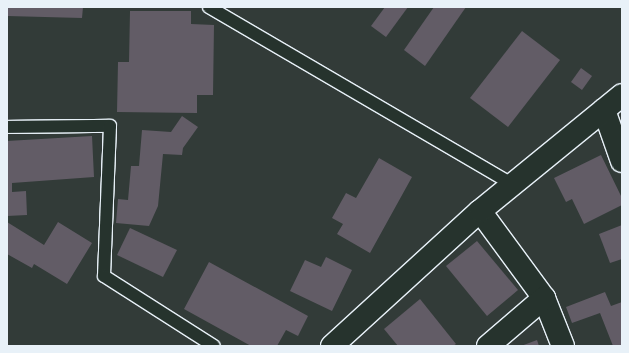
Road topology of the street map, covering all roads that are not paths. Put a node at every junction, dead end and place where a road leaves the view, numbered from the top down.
1 (209, 7) edge
2 (622, 95) edge
3 (604, 110) junction
4 (7, 128) edge
5 (622, 160) edge
6 (512, 184) junction
7 (480, 211) junction
8 (544, 298) junction
9 (214, 346) edge
10 (332, 346) edge
11 (488, 346) edge
12 (563, 346) edge

1 - 6 lane
2 - 3 street
3 - 5 street
3 - 6 street
4 - 9 lane
6 - 7 street
7 - 8 street
7 - 10 street
8 - 11 street
8 - 12 street

